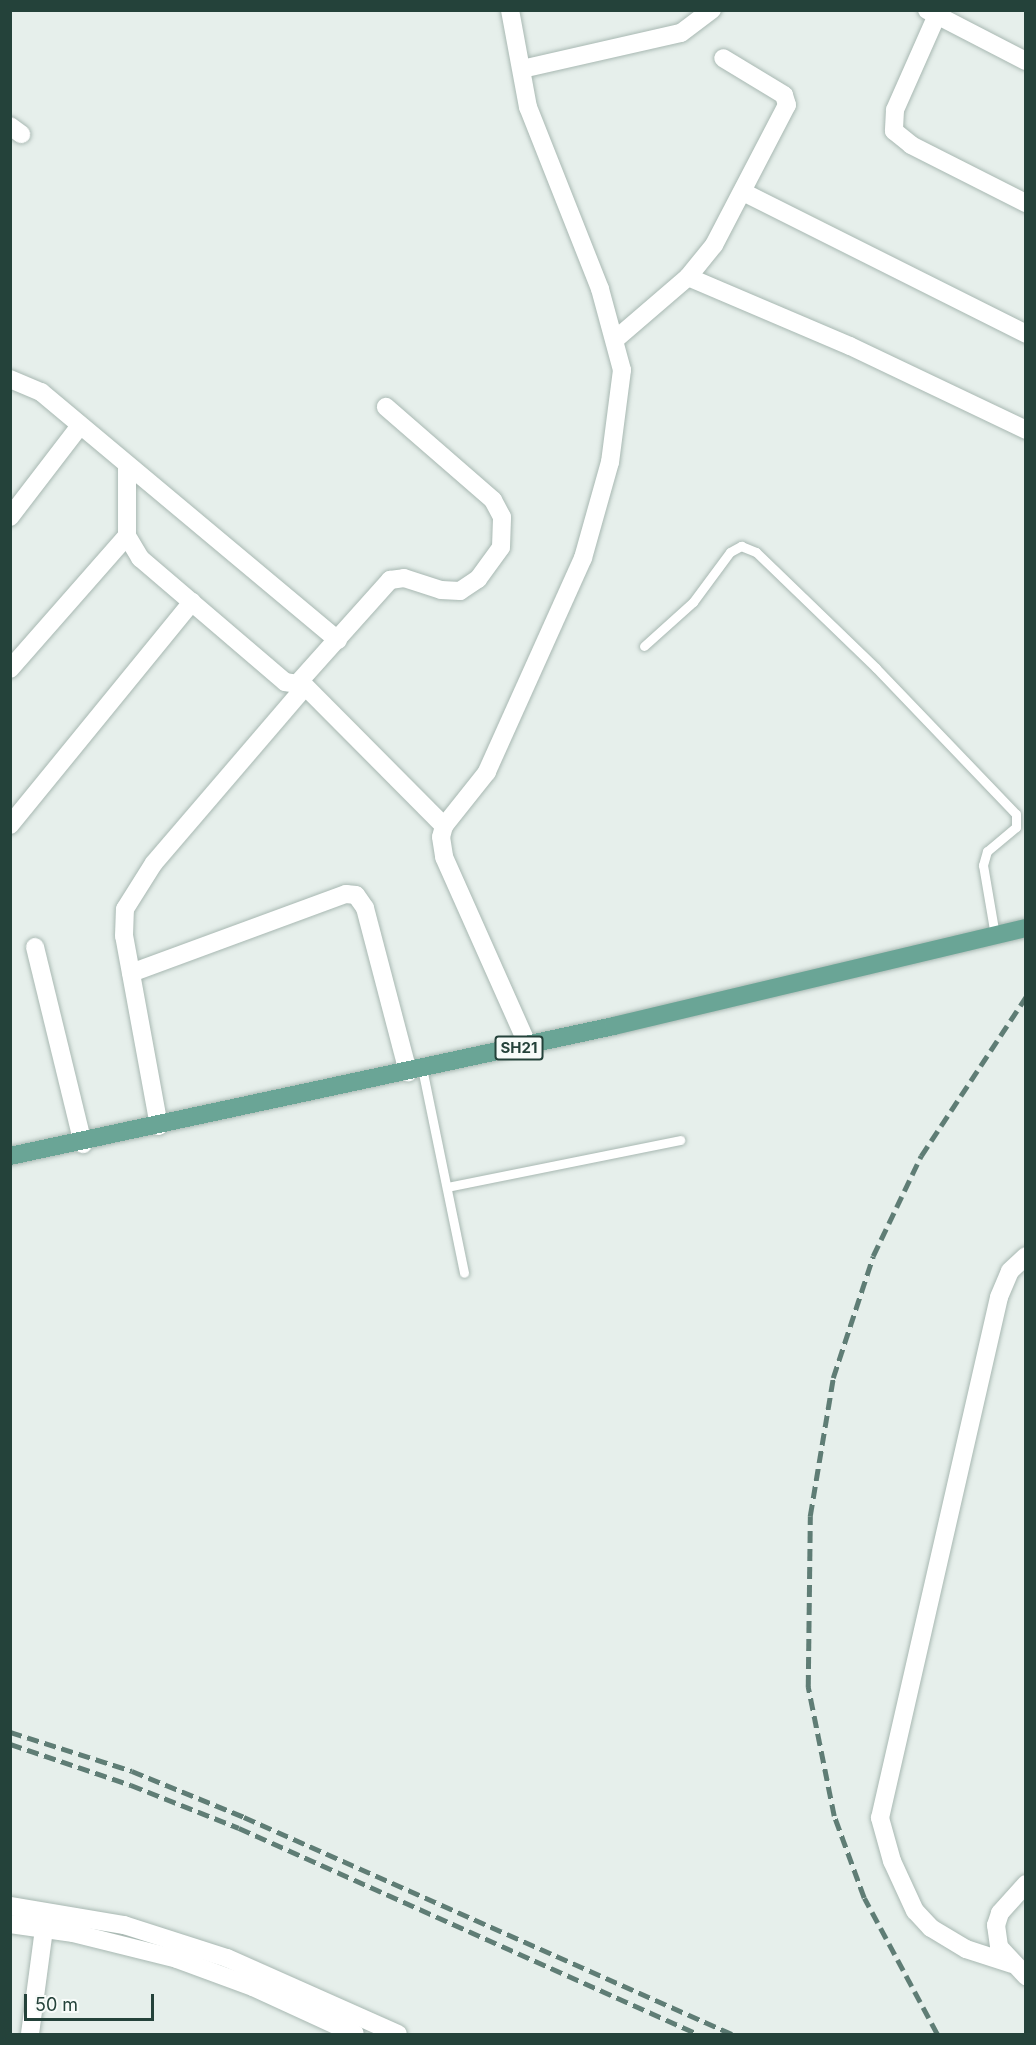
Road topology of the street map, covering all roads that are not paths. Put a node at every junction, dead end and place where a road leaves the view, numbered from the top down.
1 (510, 10) edge
2 (712, 10) edge
3 (932, 13) edge
4 (723, 58) dead end
5 (1026, 61) edge
6 (522, 69) junction
7 (743, 192) junction
8 (1026, 203) edge
9 (688, 277) junction
10 (1026, 334) edge
11 (617, 338) junction
12 (10, 379) edge
13 (386, 407) dead end
14 (80, 427) junction
15 (1026, 430) edge
16 (127, 465) junction
17 (10, 517) edge
18 (127, 536) junction
19 (192, 602) junction
20 (338, 640) junction
21 (644, 646) dead end
22 (10, 669) edge
23 (303, 684) junction
24 (10, 825) edge
25 (444, 826) junction
26 (1026, 928) edge
27 (995, 935) junction
28 (35, 947) dead end
29 (131, 973) junction
30 (528, 1046) junction
31 (415, 1070) junction
32 (159, 1126) junction
33 (680, 1140) dead end
34 (83, 1144) junction
35 (10, 1156) edge
36 (447, 1187) junction
37 (1026, 1256) edge
38 (464, 1273) dead end
39 (1026, 1884) edge
40 (10, 1906) edge
41 (10, 1924) edge
42 (44, 1929) junction
43 (1019, 1970) edge
44 (30, 2034) edge
45 (355, 2034) edge
46 (398, 2034) edge

1 - 6 street
2 - 6 street
3 - 5 street
3 - 8 street
4 - 7 street
6 - 11 street
7 - 9 street
7 - 10 street
9 - 11 street
9 - 15 street
11 - 25 street
12 - 14 street
13 - 20 street
14 - 16 street
14 - 17 street
16 - 18 street
16 - 20 street
18 - 19 street
18 - 22 street
19 - 23 street
19 - 24 street
20 - 23 street
21 - 27 lane
23 - 25 street
23 - 29 street
25 - 30 street
26 - 27 main road, SH21
27 - 30 main road, SH21
28 - 34 street
29 - 31 street
29 - 32 street
30 - 31 main road, SH21
31 - 32 main road, SH21
31 - 36 lane
32 - 34 main road, SH21
33 - 36 lane
34 - 35 main road, SH21
36 - 38 lane
37 - 43 street
39 - 43 street
40 - 46 street
41 - 42 street
42 - 44 street
42 - 45 street

